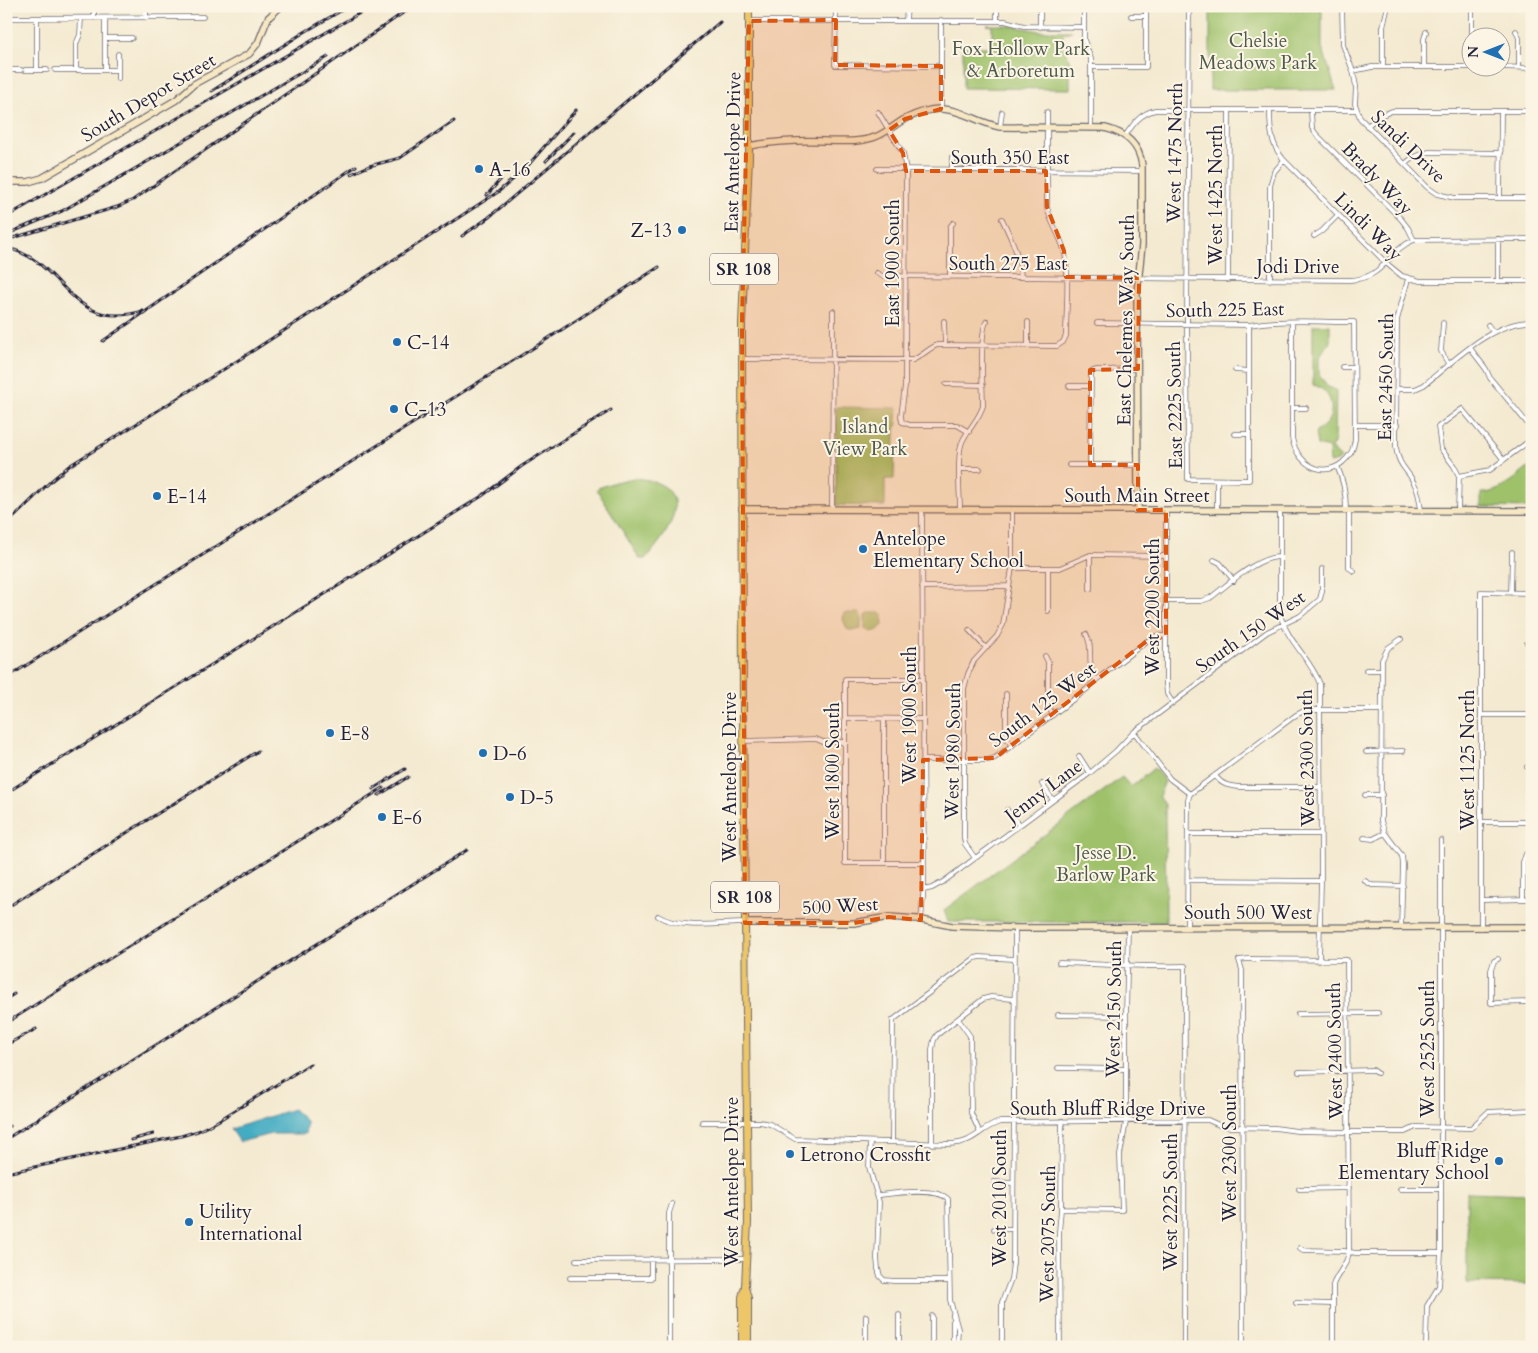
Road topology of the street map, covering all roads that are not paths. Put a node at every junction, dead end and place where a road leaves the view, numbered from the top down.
1 (94, 6) edge
2 (146, 6) edge
3 (281, 6) edge
4 (749, 6) edge
5 (836, 6) edge
6 (906, 6) edge
7 (997, 6) edge
8 (1040, 6) edge
9 (1084, 6) edge
10 (1146, 6) edge
11 (1189, 6) edge
12 (1317, 6) edge
13 (1342, 6) edge
14 (1388, 6) edge
15 (1472, 6) edge
16 (1262, 7) edge
17 (1131, 16) dead end
18 (1146, 16) junction
19 (203, 17) dead end
20 (6, 18) edge
21 (37, 18) junction
22 (81, 18) junction
23 (94, 18) junction
24 (105, 18) junction
25 (146, 18) junction
26 (836, 20) junction
27 (906, 20) junction
28 (941, 20) junction
29 (997, 20) junction
30 (749, 21) junction
31 (1040, 27) junction
32 (1084, 27) junction
33 (1472, 28) edge
34 (1516, 31) dead end
35 (1426, 32) dead end
36 (105, 38) junction
37 (132, 38) dead end
38 (118, 54) dead end
39 (941, 66) junction
40 (1091, 67) junction
41 (1383, 67) junction
42 (1424, 67) junction
43 (1460, 67) edge
44 (1510, 68) edge
45 (1519, 68) junction
46 (1532, 68) edge
47 (6, 70) edge
48 (37, 70) junction
49 (47, 70) dead end
50 (55, 70) dead end
51 (76, 70) junction
52 (105, 70) junction
53 (118, 70) junction
54 (1353, 71) junction
55 (118, 79) dead end
56 (940, 109) junction
57 (1188, 110) junction
58 (1229, 110) junction
59 (1356, 110) junction
60 (1270, 111) junction
61 (1311, 111) junction
62 (1501, 111) junction
63 (878, 112) dead end
64 (1002, 112) dead end
65 (1047, 112) dead end
66 (1532, 113) edge
67 (1367, 126) junction
68 (1000, 127) junction
69 (1047, 128) junction
70 (1091, 128) junction
71 (889, 130) junction
72 (1125, 136) junction
73 (749, 146) junction
74 (1500, 153) junction
75 (952, 157) dead end
76 (1284, 160) junction
77 (1405, 164) junction
78 (878, 169) dead end
79 (906, 170) junction
80 (952, 171) junction
81 (1046, 171) junction
82 (1142, 171) junction
83 (6, 182) edge
84 (1500, 198) junction
85 (1532, 198) edge
86 (1338, 214) junction
87 (1002, 219) dead end
88 (953, 223) dead end
89 (1314, 236) dead end
90 (1498, 239) junction
91 (1532, 239) edge
92 (1414, 240) junction
93 (1386, 263) junction
94 (878, 273) dead end
95 (905, 276) junction
96 (950, 277) junction
97 (1020, 277) junction
98 (1066, 277) junction
99 (1139, 278) junction
100 (1408, 279) junction
101 (1168, 280) joint
102 (1187, 280) junction
103 (1228, 280) junction
104 (1270, 280) junction
105 (1498, 281) junction
106 (1532, 281) edge
107 (1187, 300) joint
108 (833, 311) dead end
109 (944, 321) dead end
110 (986, 321) dead end
111 (1028, 322) dead end
112 (1292, 322) junction
113 (1532, 322) edge
114 (1443, 323) dead end
115 (1097, 324) dead end
116 (1138, 324) junction
117 (1187, 324) junction
118 (1249, 325) junction
119 (1488, 325) dead end
120 (1493, 332) junction
121 (945, 345) junction
122 (982, 346) junction
123 (1028, 346) junction
124 (1470, 348) junction
125 (743, 359) junction
126 (833, 359) junction
127 (905, 360) junction
128 (1449, 365) junction
129 (1342, 367) dead end
130 (1354, 367) junction
131 (1138, 369) junction
132 (1235, 370) dead end
133 (1249, 370) junction
134 (946, 384) dead end
135 (983, 385) junction
136 (1069, 386) dead end
137 (1090, 386) junction
138 (1396, 389) junction
139 (1292, 408) junction
140 (1306, 408) dead end
141 (1355, 425) junction
142 (1397, 425) junction
143 (1532, 429) edge
144 (969, 432) junction
145 (1235, 434) dead end
146 (1249, 434) junction
147 (1532, 439) edge
148 (1504, 460) junction
149 (1069, 465) dead end
150 (1090, 465) junction
151 (1138, 465) junction
152 (1337, 466) junction
153 (980, 468) dead end
154 (960, 469) junction
155 (1459, 476) junction
156 (1216, 480) junction
157 (742, 509) junction
158 (832, 509) junction
159 (922, 509) junction
160 (960, 510) junction
161 (1012, 510) junction
162 (1138, 510) junction
163 (1166, 510) junction
164 (1216, 510) junction
165 (1280, 510) junction
166 (1348, 510) junction
167 (1422, 510) junction
168 (1458, 511) junction
169 (1532, 511) edge
170 (1512, 552) dead end
171 (1090, 555) junction
172 (1166, 556) junction
173 (1280, 557) junction
174 (1214, 560) dead end
175 (1012, 568) junction
176 (1048, 568) junction
177 (1322, 569) dead end
178 (1354, 571) dead end
179 (1234, 580) junction
180 (1009, 586) junction
181 (922, 587) junction
182 (1090, 589) dead end
183 (1511, 593) junction
184 (1532, 593) edge
185 (1166, 601) junction
186 (1048, 611) dead end
187 (1283, 624) junction
188 (969, 630) dead end
189 (1086, 634) dead end
190 (1166, 636) junction
191 (1401, 639) dead end
192 (986, 648) junction
193 (1045, 656) dead end
194 (1366, 670) dead end
195 (1382, 670) junction
196 (923, 679) junction
197 (1096, 680) junction
198 (1006, 694) dead end
199 (1173, 703) junction
200 (1320, 710) junction
201 (1382, 710) junction
202 (1053, 715) junction
203 (1481, 715) junction
204 (1532, 715) edge
205 (846, 718) junction
206 (884, 719) junction
207 (923, 719) junction
208 (1134, 732) junction
209 (743, 741) junction
210 (846, 742) junction
211 (1012, 746) junction
212 (1403, 751) dead end
213 (1366, 752) dead end
214 (1382, 752) junction
215 (1079, 756) dead end
216 (923, 760) junction
217 (964, 761) junction
218 (1090, 772) junction
219 (1215, 775) junction
220 (1042, 784) dead end
221 (1320, 787) junction
222 (1190, 794) junction
223 (1365, 795) dead end
224 (1382, 795) junction
225 (1053, 800) junction
226 (1007, 810) dead end
227 (1481, 822) junction
228 (1532, 822) edge
229 (1019, 826) junction
230 (1385, 833) junction
231 (1188, 834) junction
232 (1321, 834) junction
233 (1364, 838) dead end
234 (1441, 840) dead end
235 (1526, 854) dead end
236 (975, 858) junction
237 (884, 862) junction
238 (924, 863) junction
239 (1188, 880) junction
240 (1321, 881) junction
241 (1365, 882) dead end
242 (1403, 886) junction
243 (924, 890) junction
244 (1532, 899) edge
245 (1481, 900) junction
246 (1523, 900) junction
247 (658, 916) dead end
248 (921, 920) junction
249 (745, 923) junction
250 (1188, 926) junction
251 (965, 927) joint
252 (1128, 927) junction
253 (1532, 927) edge
254 (1015, 928) junction
255 (1319, 928) junction
256 (1402, 928) junction
257 (1440, 928) junction
258 (1481, 928) junction
259 (1014, 959) junction
260 (1498, 959) dead end
261 (1319, 961) junction
262 (1059, 963) dead end
263 (1126, 965) junction
264 (1013, 999) junction
265 (1532, 1002) edge
266 (1378, 1013) dead end
267 (1298, 1014) dead end
268 (1348, 1014) junction
269 (1058, 1015) dead end
270 (1126, 1016) junction
271 (958, 1019) junction
272 (1058, 1068) dead end
273 (1125, 1069) junction
274 (1299, 1072) dead end
275 (1348, 1072) junction
276 (1377, 1074) dead end
277 (1532, 1110) edge
278 (1062, 1121) junction
279 (1183, 1121) junction
280 (702, 1122) dead end
281 (747, 1122) junction
282 (1013, 1122) junction
283 (1126, 1122) junction
284 (1244, 1128) junction
285 (1441, 1128) junction
286 (980, 1132) junction
287 (1349, 1132) junction
288 (870, 1142) junction
289 (892, 1142) junction
290 (932, 1144) junction
291 (994, 1182) dead end
292 (1013, 1182) junction
293 (1349, 1188) junction
294 (1299, 1189) dead end
295 (1400, 1189) dead end
296 (1441, 1189) junction
297 (879, 1195) junction
298 (672, 1204) dead end
299 (1061, 1209) junction
300 (994, 1229) dead end
301 (1013, 1229) junction
302 (1300, 1248) dead end
303 (1349, 1251) junction
304 (1441, 1253) junction
305 (745, 1258) junction
306 (652, 1259) junction
307 (669, 1259) junction
308 (576, 1260) dead end
309 (570, 1278) dead end
310 (949, 1281) junction
311 (745, 1286) junction
312 (1296, 1303) dead end
313 (1332, 1304) junction
314 (953, 1314) junction
315 (899, 1315) dead end
316 (866, 1316) dead end
317 (932, 1316) dead end
318 (669, 1347) edge
319 (742, 1347) edge
320 (748, 1347) edge
321 (866, 1347) edge
322 (899, 1347) edge
323 (932, 1347) edge
324 (953, 1347) edge
325 (957, 1347) edge
326 (1002, 1347) edge
327 (1060, 1347) edge
328 (1184, 1347) edge
329 (1243, 1347) edge
330 (1333, 1347) edge
331 (1426, 1347) edge

1 - 23 street
2 - 25 street
3 - 83 street, South Depot Street
4 - 30 main road, East Antelope Drive / SR 108
5 - 26 street
6 - 27 street
7 - 29 street
8 - 31 street
9 - 32 street
10 - 18 street
11 - 16 street
11 - 57 street, West 1475 North
12 - 16 street
13 - 54 street
14 - 41 street
15 - 33 street
17 - 18 street
18 - 40 street
19 - 25 street
20 - 21 street
21 - 22 street
21 - 48 street
22 - 23 street
22 - 51 street
23 - 24 street
24 - 25 street
24 - 36 street
26 - 27 street
26 - 30 street
26 - 39 street
27 - 28 street
28 - 29 street
28 - 39 street
29 - 31 street
30 - 73 main road, East Antelope Drive / SR 108
31 - 32 street
32 - 40 street
34 - 45 street
35 - 42 street
36 - 37 street
36 - 52 street
38 - 53 street
39 - 56 street
40 - 70 street
41 - 42 street
41 - 54 street
42 - 43 street
44 - 45 street
45 - 46 street
47 - 48 street
48 - 49 street
50 - 51 street
51 - 52 street
52 - 53 street
53 - 55 street
54 - 59 street
56 - 68 street
56 - 71 street
57 - 58 street, Sandi Drive
57 - 72 street, Sandi Drive
57 - 102 street, West 1475 North
58 - 60 street, Sandi Drive
58 - 103 street, West 1425 North
59 - 61 street, Sandi Drive
59 - 67 street, Sandi Drive
60 - 61 street, Sandi Drive
60 - 76 street, Lindi Way
61 - 92 street, Brady Way
62 - 66 street
62 - 67 street
62 - 74 street
63 - 71 street, East 1900 South
64 - 68 street
65 - 69 street
67 - 77 street, Sandi Drive
68 - 69 street
69 - 70 street
69 - 81 street
70 - 72 street
71 - 73 street
71 - 79 street, East 1900 South
72 - 82 street, East Chelemes Way South
73 - 125 main road, East Antelope Drive / SR 108
74 - 77 street
74 - 84 street
75 - 80 street
76 - 86 street, Lindi Way
76 - 104 street
77 - 84 street, Sandi Drive
78 - 79 street, South 350 East
79 - 80 street, South 350 East
79 - 95 street, East 1900 South
80 - 81 street, South 350 East
81 - 82 street, South 350 East
81 - 98 street
82 - 99 street, East Chelemes Way South
84 - 85 street, Sandi Drive
86 - 89 street
86 - 93 street, Lindi Way
87 - 97 street
88 - 96 street
90 - 91 street, Brady Way
90 - 92 street, Brady Way
90 - 105 street
92 - 93 street, Jodi Drive
93 - 100 street, Lindi Way
93 - 104 street, Jodi Drive
94 - 95 street, South 275 East
95 - 96 street, South 275 East
95 - 127 street, East 1900 South
96 - 97 street, South 275 East
97 - 98 street, South 275 East
98 - 99 street, South 275 East
98 - 123 street
99 - 101 street, South 275 East
99 - 116 street, East Chelemes Way South
100 - 105 street, Lindi Way
100 - 138 street, East 2450 South
101 - 102 street, Jodi Drive
102 - 103 street, Jodi Drive
102 - 107 street, West 1475 North
103 - 104 street, Jodi Drive
105 - 106 street, Lindi Way
107 - 117 street, East 2225 South
108 - 126 street
109 - 121 street
110 - 122 street
111 - 123 street
112 - 118 street, South 225 East
112 - 130 street, South 225 East
112 - 139 street
113 - 120 street
114 - 128 street
115 - 116 street, South 225 East
116 - 117 street, South 225 East
116 - 131 street, East Chelemes Way South
117 - 118 street, South 225 East
117 - 156 street, East 2225 South
118 - 133 street
119 - 120 street
120 - 124 street
121 - 122 street
121 - 127 street
122 - 123 street
122 - 135 street
124 - 128 street
124 - 143 street
125 - 126 street
125 - 157 main road, East Antelope Drive / SR 108
126 - 127 street
126 - 158 street
127 - 144 street, East 1900 South
128 - 138 street
129 - 130 street
130 - 141 street
131 - 137 street
131 - 151 street, East Chelemes Way South
132 - 133 street
133 - 146 street
134 - 135 street
135 - 144 street
136 - 137 street
137 - 150 street
138 - 142 street, East 2450 South
139 - 140 street
139 - 152 street
141 - 142 street
141 - 152 street
142 - 167 street, East 2450 South
144 - 154 street
145 - 146 street
146 - 156 street
147 - 148 street
148 - 155 street
148 - 155 street
149 - 150 street
150 - 151 street
151 - 162 street, East Chelemes Way South
152 - 166 street
153 - 154 street
154 - 160 street
155 - 168 street
156 - 164 street
157 - 158 street, South Main Street
157 - 209 main road, West Antelope Drive / SR 108
158 - 159 street, South Main Street
159 - 160 street, South Main Street
159 - 181 street, West 1900 South
160 - 161 street, South Main Street
161 - 162 street, South Main Street
161 - 175 street, West 1980 South
162 - 163 street, South Main Street
163 - 164 street, South Main Street
163 - 172 street, West 2200 South
164 - 165 street, South Main Street
165 - 166 street, South Main Street
165 - 173 street, West 2300 South
166 - 167 street, South Main Street
166 - 178 street
167 - 168 street, South Main Street
168 - 169 street, South Main Street
170 - 183 street
171 - 172 street
171 - 176 street
171 - 182 street
172 - 185 street, West 2200 South
173 - 179 street
173 - 187 street, West 2300 South
174 - 179 street
175 - 176 street
175 - 180 street, West 1980 South
176 - 186 street
177 - 187 street, South 150 West
179 - 185 street
180 - 181 street
180 - 192 street, West 1980 South
181 - 196 street, West 1900 South
183 - 184 street
183 - 203 street, West 1125 North
185 - 190 street, West 2200 South
187 - 199 street, South 150 West
187 - 200 street, West 2300 South
188 - 192 street
189 - 197 street
190 - 197 street, South 125 West
190 - 199 street, West 2200 South
191 - 195 street
192 - 217 street, West 1980 South
193 - 202 street
194 - 195 street
195 - 201 street
196 - 205 street, West 1800 South
196 - 207 street, West 1900 South
197 - 202 street, South 125 West
198 - 211 street
199 - 208 street, Jenny Lane
200 - 201 street
200 - 219 street
200 - 221 street, West 2300 South
201 - 214 street
202 - 211 street, South 125 West
203 - 204 street
203 - 227 street, West 1125 North
205 - 206 street
205 - 210 street, West 1800 South
206 - 207 street
206 - 237 street
207 - 216 street, West 1900 South
208 - 218 street, Jenny Lane
208 - 222 street
209 - 210 street
209 - 249 main road, West Antelope Drive / SR 108
210 - 237 street, West 1800 South
211 - 217 street, South 125 West
212 - 214 street
213 - 214 street
214 - 224 street
215 - 218 street
216 - 217 street, South 125 West
216 - 238 street, West 1900 South
217 - 236 street, West 1980 South
218 - 225 street, Jenny Lane
219 - 221 street
219 - 222 street
220 - 225 street
221 - 232 street, West 2300 South
222 - 231 street
223 - 224 street
224 - 230 street
225 - 229 street, Jenny Lane
226 - 229 street
227 - 228 street
227 - 245 street, West 1125 North
229 - 236 street, Jenny Lane
230 - 233 street
230 - 242 street
231 - 232 street
231 - 239 street
232 - 240 street, West 2300 South
234 - 257 street, West 2525 South
235 - 246 street
236 - 243 street, Jenny Lane
237 - 238 street
238 - 243 street, West 1900 South
239 - 240 street
239 - 250 street
240 - 255 street, West 2300 South
241 - 242 street
242 - 256 street
243 - 248 street, West 1900 South
244 - 246 street
245 - 246 street
245 - 258 street, West 1125 North
247 - 249 street, 500 West
248 - 249 street, 500 West
248 - 251 street, 500 West
249 - 281 main road, West Antelope Drive / SR 108
250 - 252 street, South 500 West
250 - 255 street, South 500 West
251 - 254 street, South 500 West
252 - 254 street, South 500 West
252 - 263 street, West 2150 South
253 - 258 street, South 500 West
254 - 259 street, West 2010 South
255 - 256 street, South 500 West
255 - 261 street, West 2300 South
256 - 257 street, South 500 West
257 - 258 street, South 500 West
257 - 285 street, West 2525 South
259 - 264 street, West 2010 South
259 - 289 street
260 - 265 street
261 - 268 street, West 2400 South
261 - 284 street, West 2300 South
262 - 263 street
263 - 270 street, West 2150 South
263 - 279 street, West 2225 South
264 - 271 street
264 - 282 street, West 2010 South
266 - 268 street
267 - 268 street
268 - 275 street, West 2400 South
269 - 270 street
270 - 273 street, West 2150 South
271 - 286 street
271 - 290 street
272 - 273 street
273 - 283 street, West 2150 South
274 - 275 street
275 - 276 street
275 - 287 street, West 2400 South
277 - 285 street, South Bluff Ridge Drive
278 - 282 street, South Bluff Ridge Drive
278 - 283 street, South Bluff Ridge Drive
278 - 299 street, West 2075 South
279 - 283 street, South Bluff Ridge Drive
279 - 284 street, South Bluff Ridge Drive
279 - 328 street, West 2225 South
280 - 281 street, South Bluff Ridge Drive
281 - 288 street, South Bluff Ridge Drive
281 - 305 main road, West Antelope Drive / SR 108
282 - 286 street, South Bluff Ridge Drive
282 - 292 street, West 2010 South
283 - 299 street, West 2150 South
284 - 287 street, South Bluff Ridge Drive
284 - 329 street, West 2300 South
285 - 287 street, South Bluff Ridge Drive
285 - 296 street, West 2525 South
286 - 290 street, South Bluff Ridge Drive
287 - 293 street, West 2400 South
288 - 289 street, South Bluff Ridge Drive
288 - 297 street
289 - 290 street, South Bluff Ridge Drive
291 - 292 street
292 - 301 street, West 2010 South
293 - 294 street
293 - 303 street, West 2400 South
295 - 296 street
296 - 304 street, West 2525 South
297 - 310 street
297 - 310 street
298 - 307 street
299 - 327 street, West 2075 South
300 - 301 street
301 - 326 street, West 2010 South
302 - 303 street
303 - 304 street
303 - 313 street, West 2400 South
304 - 331 street, West 2525 South
305 - 307 street
305 - 311 main road, West Antelope Drive / SR 108
306 - 307 street
306 - 308 street
306 - 309 street
307 - 318 street
310 - 314 street
311 - 319 main road, West Antelope Drive / SR 108
311 - 320 main road, West Antelope Drive / SR 108
312 - 313 street
313 - 330 street, West 2400 South
314 - 324 street
314 - 325 street
315 - 322 street
316 - 321 street
317 - 323 street

